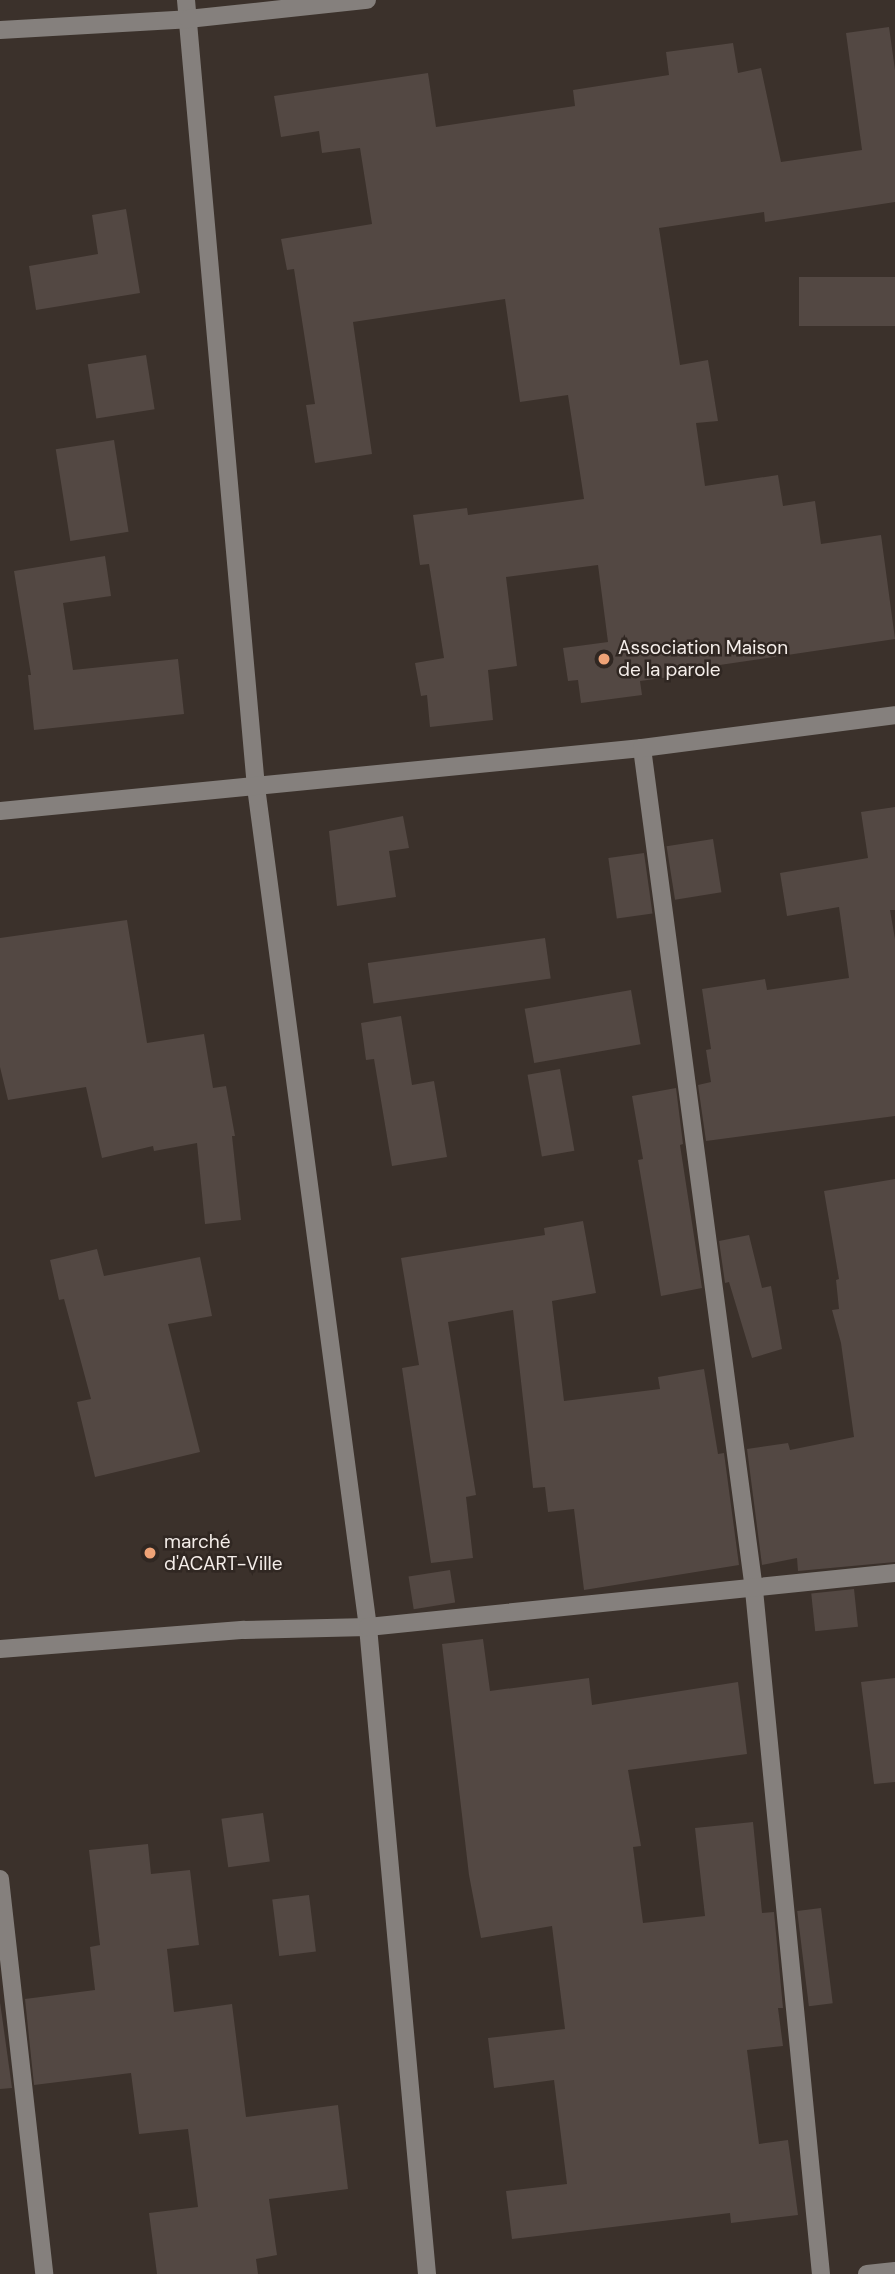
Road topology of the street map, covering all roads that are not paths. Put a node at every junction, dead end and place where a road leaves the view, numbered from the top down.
1 (186, 0) edge
2 (367, 0) edge
3 (188, 19) junction
4 (0, 30) edge
5 (895, 715) edge
6 (642, 748) junction
7 (256, 787) junction
8 (0, 811) edge
9 (895, 1573) edge
10 (754, 1590) junction
11 (368, 1626) junction
12 (0, 1649) edge
13 (0, 1879) edge
14 (895, 2271) edge
15 (44, 2274) edge
16 (427, 2274) edge
17 (821, 2274) edge
18 (867, 2274) edge

1 - 3 street
2 - 3 street
3 - 4 street
3 - 7 street
5 - 6 street
6 - 7 street
6 - 10 street
7 - 8 street
7 - 11 street
9 - 10 street
10 - 11 street
10 - 17 street
11 - 12 street
11 - 16 street
13 - 15 street
14 - 18 street

